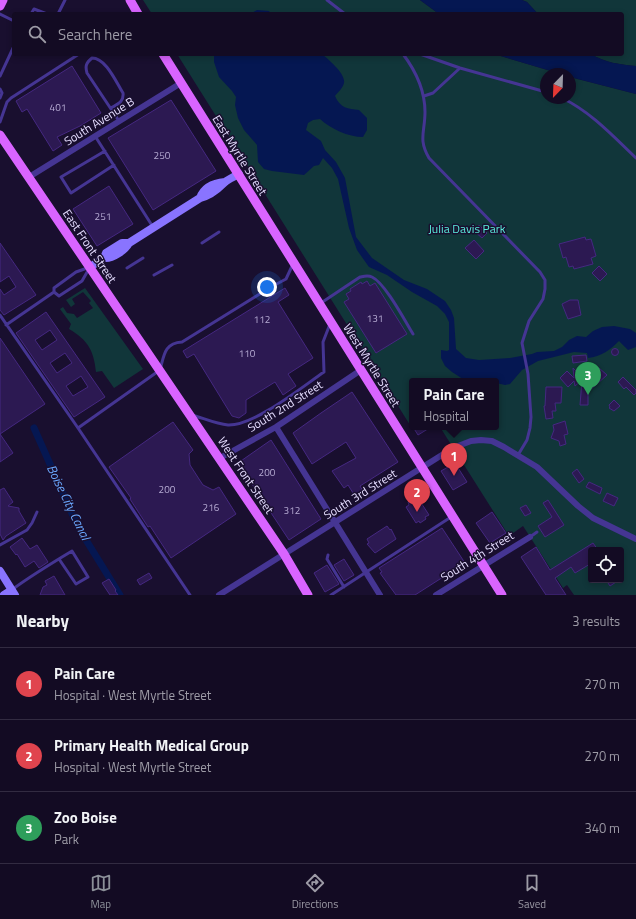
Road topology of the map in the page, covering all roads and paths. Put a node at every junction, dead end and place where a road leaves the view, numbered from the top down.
1 (3, 0) edge
2 (65, 0) edge
3 (130, 0) edge
4 (327, 0) edge
5 (0, 6) edge
6 (32, 12) edge
7 (42, 12) edge
8 (59, 12) edge
9 (137, 12) edge
10 (342, 12) edge
11 (0, 14) edge
12 (12, 20) edge
13 (12, 50) edge
14 (76, 56) edge
15 (164, 56) edge
16 (404, 56) edge
17 (426, 56) edge
18 (460, 68) junction
19 (0, 76) edge
20 (180, 83) junction
21 (0, 89) edge
22 (540, 90) edge
23 (424, 96) junction
24 (0, 98) edge
25 (574, 104) edge
26 (111, 108) junction
27 (119, 121) junction
28 (0, 122) edge
29 (0, 135) edge
30 (95, 136) junction
31 (105, 151) junction
32 (636, 158) edge
33 (114, 165) junction
34 (239, 174) junction
35 (29, 177) junction
36 (154, 228) junction
37 (219, 232) dead end
38 (202, 243) dead end
39 (143, 258) dead end
40 (172, 265) dead end
41 (296, 266) junction
42 (90, 267) junction
43 (127, 268) dead end
44 (154, 275) dead end
45 (54, 292) junction
46 (320, 304) junction
47 (0, 315) edge
48 (331, 322) junction
49 (6, 324) junction
50 (413, 334) dead end
51 (160, 370) junction
52 (361, 370) junction
53 (190, 414) junction
54 (276, 427) junction
55 (78, 428) junction
56 (518, 455) junction
57 (220, 458) junction
58 (422, 467) junction
59 (37, 512) dead end
60 (452, 516) junction
61 (335, 522) junction
62 (536, 532) dead end
63 (530, 537) joint
64 (635, 538) edge
65 (0, 545) edge
66 (284, 554) junction
67 (328, 555) dead end
68 (59, 559) junction
69 (483, 565) junction
70 (0, 571) edge
71 (366, 572) junction
72 (344, 587) junction
73 (13, 592) edge
74 (4, 595) edge
75 (190, 595) edge
76 (219, 595) edge
77 (308, 595) edge
78 (331, 595) edge
79 (380, 595) edge
80 (436, 595) edge
81 (502, 595) edge

1 - 5 main road
2 - 8 lane
3 - 9 main road
4 - 10 lane
6 - 7 lane
11 - 12 lane
13 - 19 lane
14 - 28 lane
15 - 20 main road, East Myrtle Street
16 - 23 lane
17 - 18 lane
18 - 22 lane
18 - 23 lane
20 - 27 street, South Avenue B
20 - 34 main road, East Myrtle Street
21 - 24 lane
23 - 56 lane
25 - 32 lane
26 - 26 lane
26 - 27 lane
27 - 30 street, South Avenue B
29 - 35 main road, East Front Street
30 - 31 lane
30 - 35 street, South Avenue B
31 - 33 lane
31 - 33 lane
33 - 36 lane
34 - 36 street
34 - 41 main road, East Myrtle Street
35 - 42 main road, East Front Street
36 - 42 street
37 - 38 lane
39 - 43 lane
40 - 44 lane
41 - 46 main road, West Myrtle Street
41 - 51 lane
42 - 45 lane
42 - 45 lane
42 - 51 main road, East Front Street
45 - 49 lane
46 - 48 main road, West Myrtle Street
46 - 50 lane
47 - 49 lane
48 - 52 main road, West Myrtle Street
48 - 53 lane
49 - 55 lane
51 - 53 main road, West Front Street
51 - 55 lane
52 - 54 street, South 2nd Street
52 - 58 main road, West Myrtle Street
53 - 57 main road, West Front Street
54 - 57 street, South 2nd Street
54 - 61 street
55 - 75 lane
56 - 58 street, South 3rd Street
56 - 64 street, South 3rd Street
57 - 66 main road, West Front Street
58 - 60 main road, West Myrtle Street
58 - 61 street, South 3rd Street
59 - 65 lane
60 - 69 main road, West Myrtle Street
60 - 71 lane
61 - 66 street, South 3rd Street
61 - 71 street
62 - 63 lane
63 - 69 street, South 4th Street
66 - 76 street, South 3rd Street
66 - 77 main road, West Front Street
67 - 72 lane
68 - 68 lane
68 - 73 lane
69 - 80 street, South 4th Street
69 - 81 main road, West Myrtle Street
70 - 73 street
71 - 72 lane
71 - 79 street
72 - 78 lane
73 - 74 street

